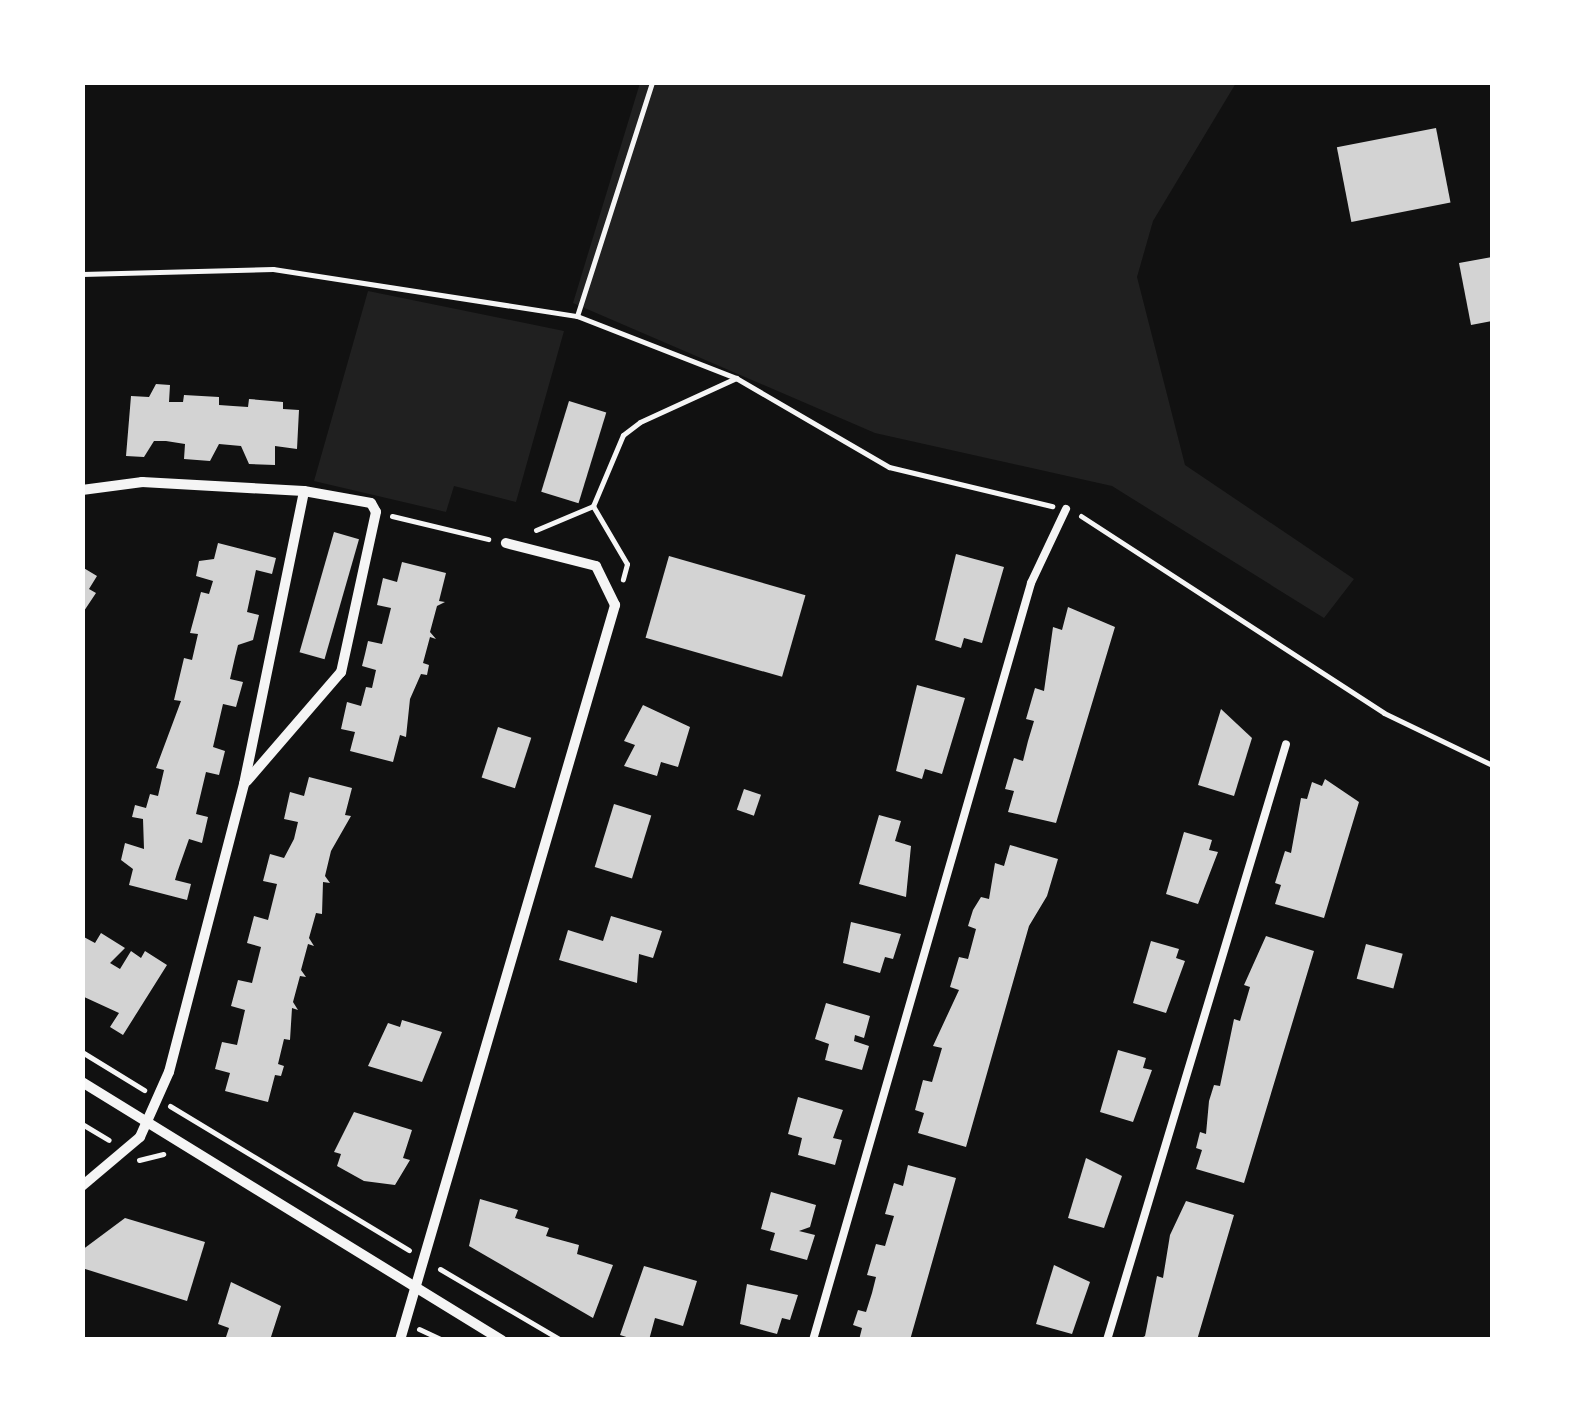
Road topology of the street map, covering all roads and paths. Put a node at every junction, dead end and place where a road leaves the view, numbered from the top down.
1 (652, 82) edge
2 (82, 274) edge
3 (577, 316) junction
4 (736, 378) junction
5 (82, 490) edge
6 (304, 492) junction
7 (593, 506) junction
8 (1066, 509) junction
9 (376, 512) junction
10 (506, 543) junction
11 (615, 605) junction
12 (1286, 744) dead end
13 (1492, 765) edge
14 (244, 784) junction
15 (82, 1052) edge
16 (82, 1082) edge
17 (160, 1100) junction
18 (149, 1122) junction
19 (82, 1124) edge
20 (126, 1150) junction
21 (177, 1163) dead end
22 (82, 1186) edge
23 (424, 1259) junction
24 (415, 1289) junction
25 (400, 1340) edge
26 (502, 1340) edge
27 (561, 1340) edge
28 (813, 1340) edge
29 (1107, 1340) edge

1 - 3 path
2 - 3 path
3 - 4 path
4 - 7 path
4 - 8 path
5 - 6 street
6 - 9 street
6 - 14 street
7 - 10 path
7 - 11 path
8 - 13 path
8 - 28 lane
9 - 10 path
9 - 14 street
10 - 11 street
11 - 23 street
12 - 29 lane
14 - 17 street
15 - 17 path
16 - 18 street
17 - 18 street
17 - 23 path
18 - 20 street
18 - 24 street
19 - 20 path
20 - 21 path
20 - 22 street
23 - 24 street
23 - 27 path
24 - 25 street
24 - 26 street

